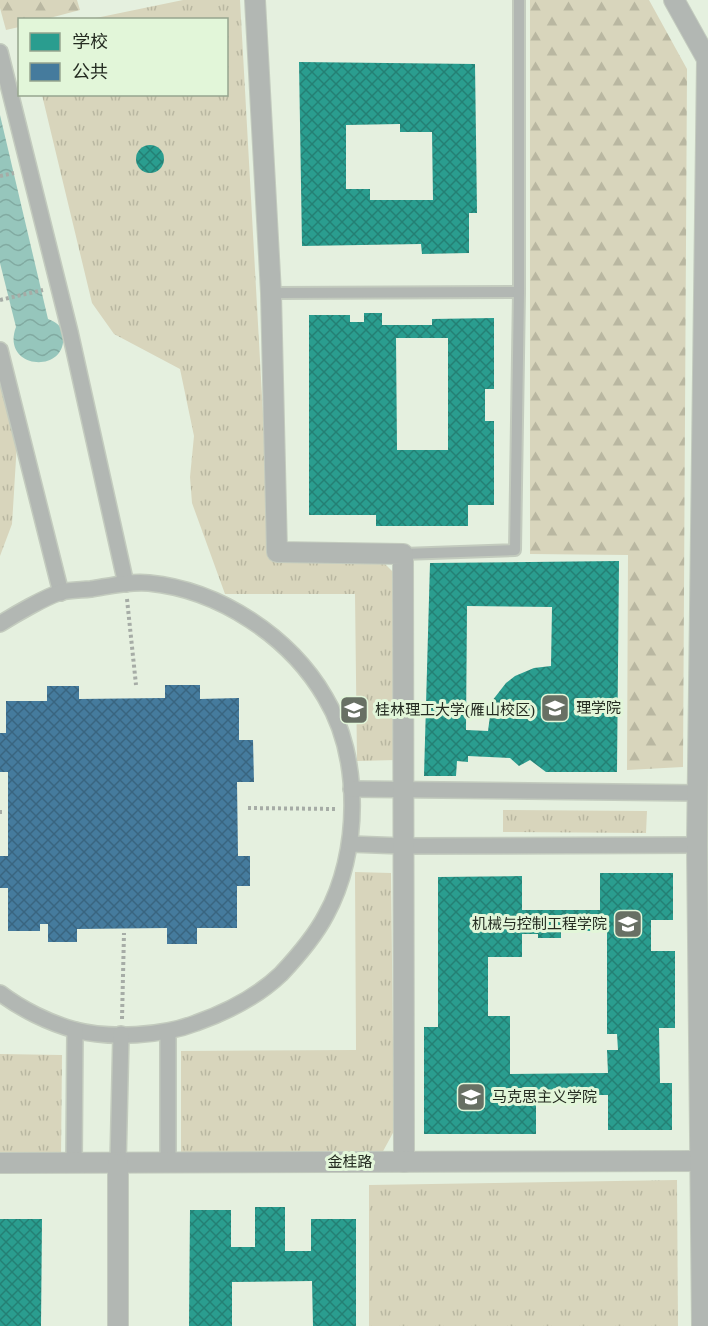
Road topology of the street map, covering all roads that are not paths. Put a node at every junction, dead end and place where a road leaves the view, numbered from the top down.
1 (255, 0) edge
2 (519, 0) edge
3 (674, 0) edge
4 (0, 52) edge
5 (707, 60) edge
6 (271, 292) junction
7 (519, 292) junction
8 (0, 350) edge
9 (403, 554) junction
10 (126, 584) junction
11 (61, 593) junction
12 (0, 624) edge
13 (351, 789) junction
14 (404, 790) junction
15 (703, 793) edge
16 (350, 844) junction
17 (702, 845) edge
18 (403, 846) junction
19 (0, 993) edge
20 (75, 1030) junction
21 (168, 1032) junction
22 (121, 1034) junction
23 (704, 1064) edge
24 (699, 1161) junction
25 (404, 1162) junction
26 (0, 1163) edge
27 (74, 1164) junction
28 (118, 1164) junction
29 (168, 1164) junction
30 (118, 1326) edge
31 (702, 1326) edge

1 - 6 street
2 - 7 lane
3 - 5 street
4 - 10 street
5 - 15 street
6 - 7 lane
6 - 9 street
7 - 9 lane
8 - 11 street
9 - 14 street
10 - 11 street
10 - 13 street
11 - 12 street
13 - 14 street
13 - 16 street
14 - 15 street
14 - 18 street
15 - 17 street
16 - 18 street
16 - 21 street
17 - 18 street
17 - 23 street
18 - 25 street
19 - 20 street
20 - 22 street
20 - 27 street
21 - 22 street
21 - 29 street
22 - 28 street
23 - 24 street
24 - 25 street, 金桂路
24 - 31 street
25 - 29 street, 金桂路
26 - 27 street, 金桂路
27 - 28 street, 金桂路
28 - 29 street, 金桂路
28 - 30 street

